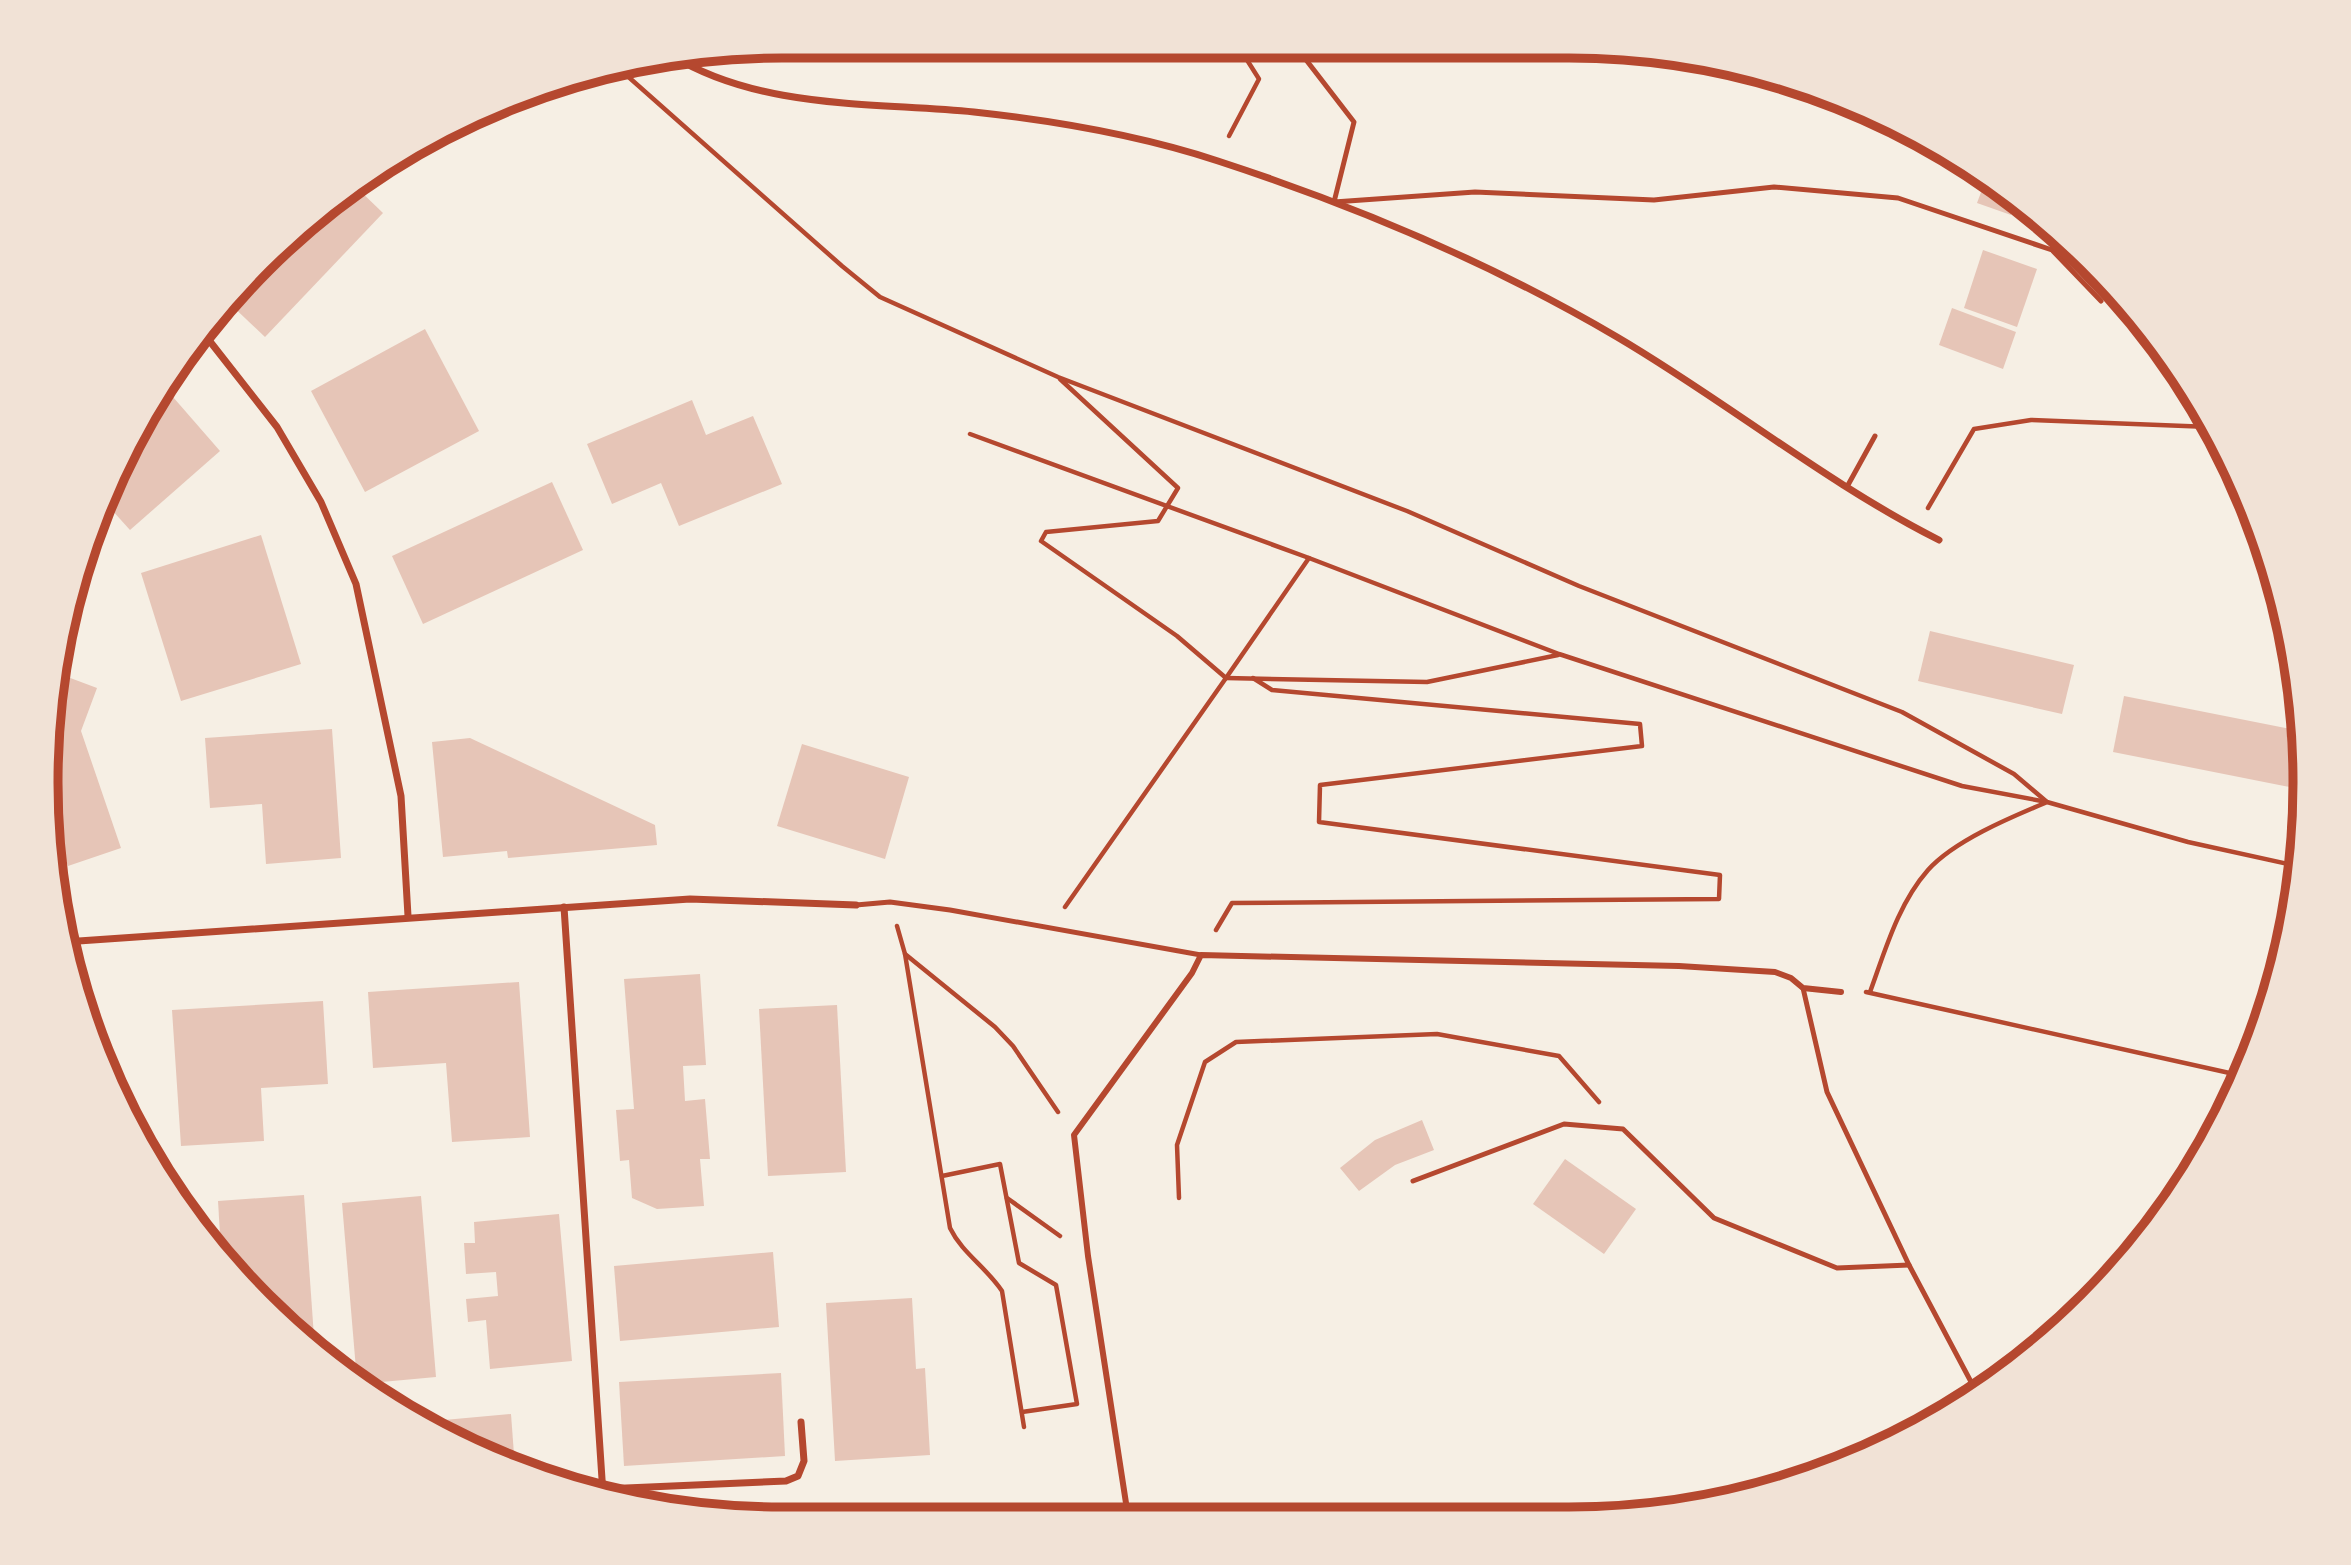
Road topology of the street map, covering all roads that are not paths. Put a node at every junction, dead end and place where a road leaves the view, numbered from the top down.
1 (1305, 58) edge
2 (687, 64) edge
3 (1334, 202) junction
4 (2101, 301) dead end
5 (209, 340) edge
6 (1875, 436) dead end
7 (1847, 485) junction
8 (1940, 540) dead end
9 (856, 905) joint
10 (564, 907) junction
11 (408, 916) junction
12 (76, 941) edge
13 (1201, 954) junction
14 (1803, 988) junction
15 (1841, 992) road end
16 (1413, 1181) dead end
17 (1909, 1265) junction
18 (1972, 1384) edge
19 (801, 1422) dead end
20 (603, 1485) edge
21 (629, 1490) edge
22 (1127, 1507) edge

1 - 3 lane
2 - 3 street
3 - 4 lane
3 - 7 street
5 - 11 street
6 - 7 lane
7 - 8 street
9 - 10 street
9 - 13 lane
10 - 11 street
10 - 20 street
11 - 12 street
13 - 14 street
13 - 22 street
14 - 15 street
14 - 17 lane
16 - 17 lane
17 - 18 lane
19 - 21 street

